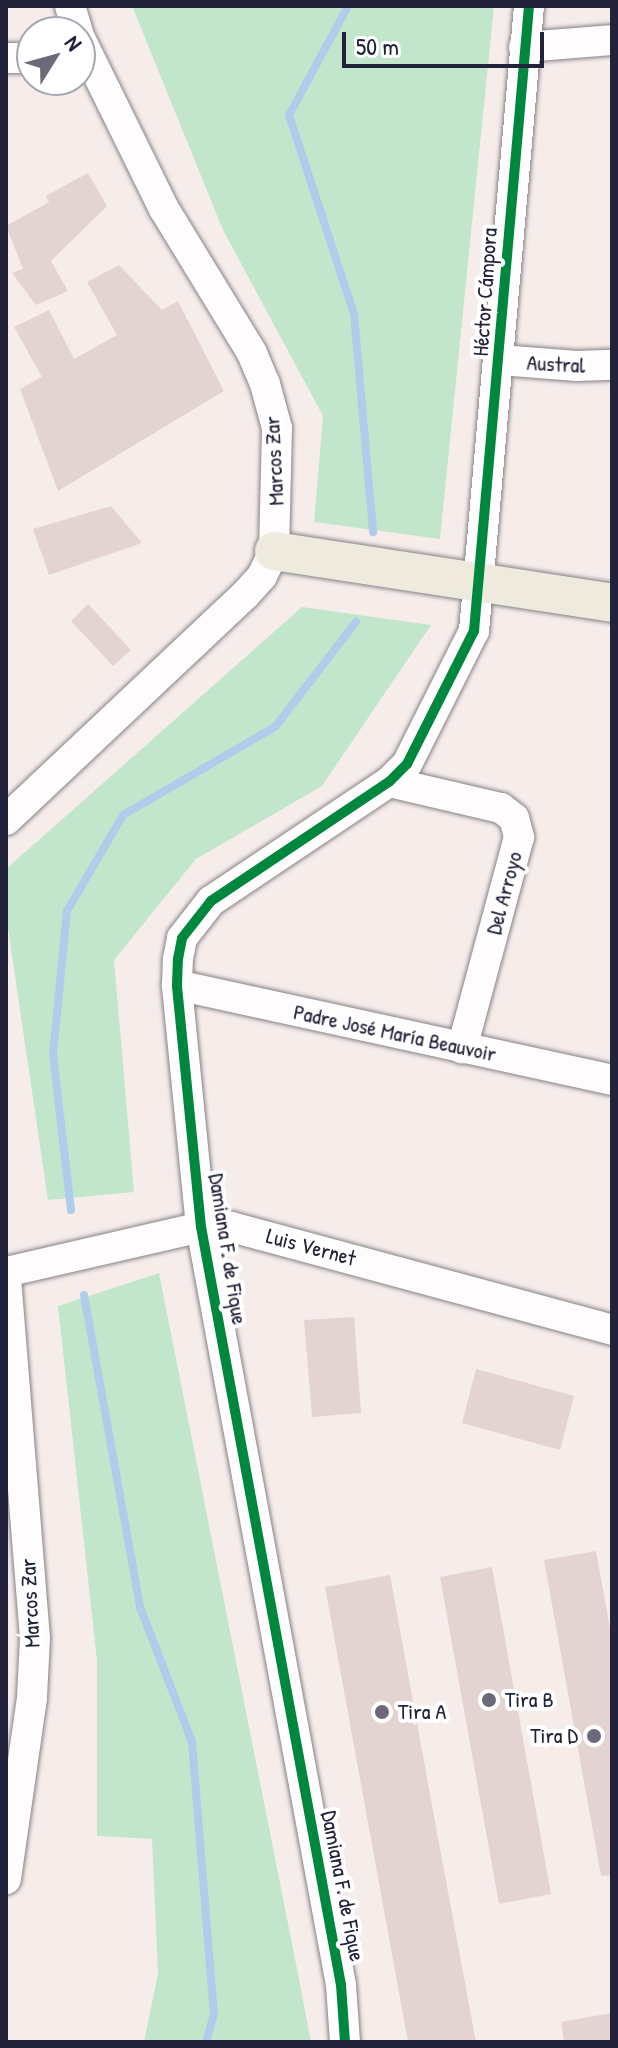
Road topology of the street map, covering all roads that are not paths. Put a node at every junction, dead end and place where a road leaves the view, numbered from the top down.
1 (529, 6) edge
2 (612, 40) edge
3 (524, 47) junction
4 (96, 71) edge
5 (500, 360) junction
6 (612, 365) edge
7 (274, 551) junction
8 (480, 581) junction
9 (612, 603) edge
10 (389, 782) junction
11 (6, 820) edge
12 (177, 985) junction
13 (462, 1048) junction
14 (612, 1080) edge
15 (201, 1227) junction
16 (6, 1272) edge
17 (6, 1278) edge
18 (612, 1330) edge
19 (6, 1678) edge
20 (32, 1698) junction
21 (16, 1748) edge
22 (6, 1879) edge
23 (345, 2042) edge

1 - 3 street, Héctor Cámpora
2 - 3 street
3 - 5 street, Héctor Cámpora
4 - 7 street, Marcos Zar
5 - 6 street, Austral
5 - 8 street, Héctor Cámpora
7 - 8 main road
7 - 11 street, Marcos Zar
8 - 9 main road
8 - 10 street, Damiana F. de Fique
10 - 12 street, Damiana F. de Fique
10 - 13 street, Del Arroyo
12 - 13 street, Padre José María Beauvoir
12 - 15 street, Damiana F. de Fique
13 - 14 street, Padre José María Beauvoir
15 - 16 street, Luis Vernet
15 - 18 street, Luis Vernet
15 - 23 street, Damiana F. de Fique
17 - 20 street, Marcos Zar
19 - 20 street
20 - 21 street, Marcos Zar
21 - 22 street, Marcos Zar

